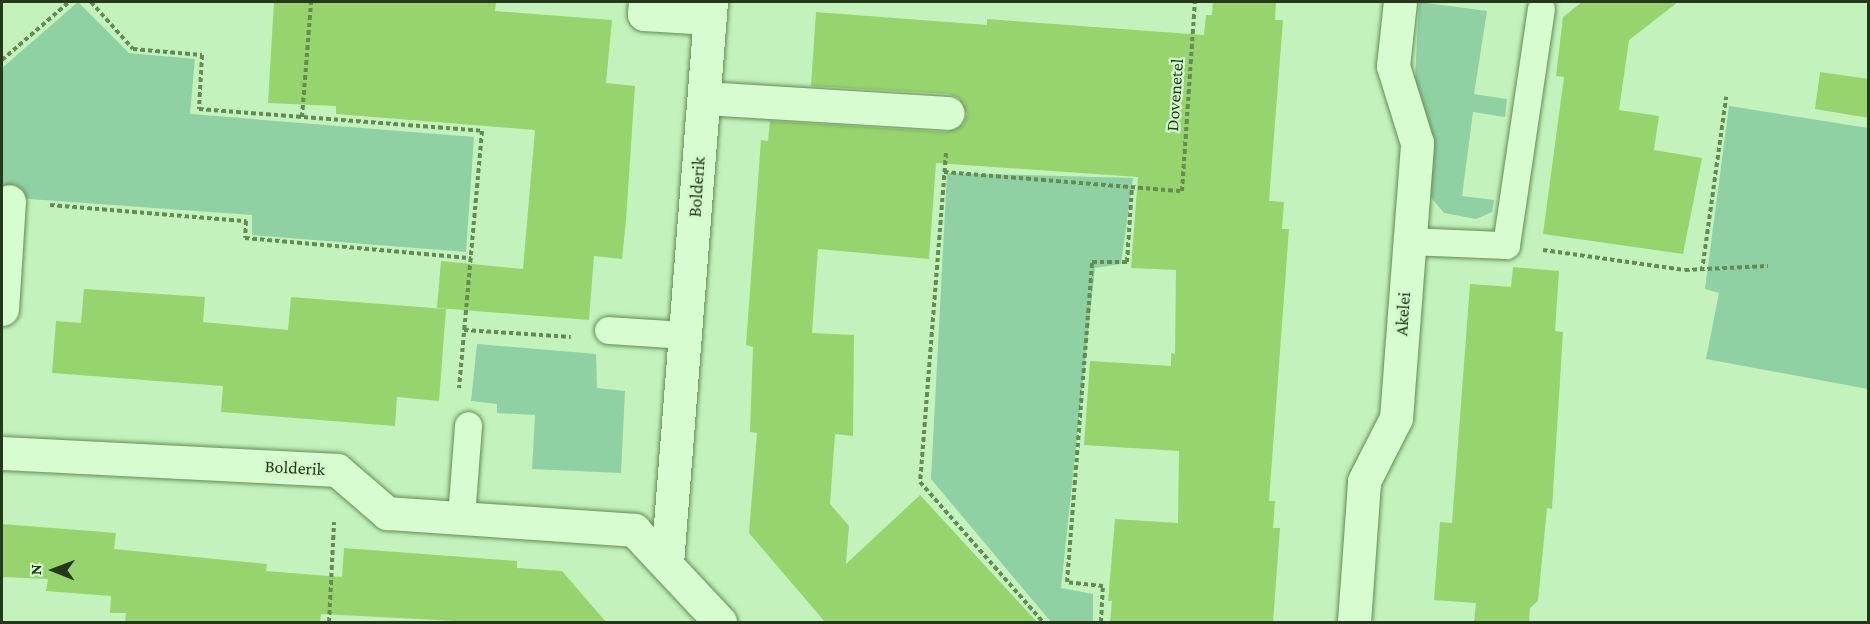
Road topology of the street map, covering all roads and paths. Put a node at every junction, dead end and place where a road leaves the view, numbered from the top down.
1 (69, 2) edge
2 (91, 2) edge
3 (311, 2) edge
4 (645, 2) edge
5 (1196, 2) edge
6 (1400, 2) edge
7 (1540, 9) dead end
8 (710, 10) edge
9 (2, 60) edge
10 (1726, 97) dead end
11 (704, 98) junction
12 (948, 113) joint
13 (302, 117) junction
14 (944, 172) junction
15 (1132, 187) junction
16 (9, 201) joint
17 (1409, 241) junction
18 (1506, 245) junction
19 (471, 258) junction
20 (1768, 267) dead end
21 (1702, 271) junction
22 (2, 309) edge
23 (464, 330) junction
24 (608, 330) joint
25 (686, 334) junction
26 (468, 425) joint
27 (2, 453) edge
28 (337, 470) junction
29 (460, 517) junction
30 (667, 562) junction
31 (328, 622) edge
32 (720, 622) edge
33 (1043, 622) edge
34 (1101, 622) edge
35 (1354, 622) edge

1 - 9 path
2 - 13 path
3 - 13 path
4 - 8 street, Bolderik
5 - 15 path, Dovenetel
6 - 17 street, Akelei
7 - 18 lane
8 - 11 street, Bolderik
10 - 21 path
11 - 12 street
11 - 25 street, Bolderik
12 - 14 path
13 - 19 path
14 - 15 path
14 - 33 path
15 - 34 path
16 - 19 path
16 - 22 street
17 - 18 lane
17 - 35 street, Akelei
18 - 21 path
19 - 23 path
20 - 21 path
23 - 24 path
23 - 26 path
24 - 25 lane
25 - 30 street, Bolderik
26 - 29 lane
27 - 28 street, Bolderik
28 - 29 street, Bolderik
28 - 31 path
29 - 30 street, Bolderik
30 - 32 street, Bolderik

